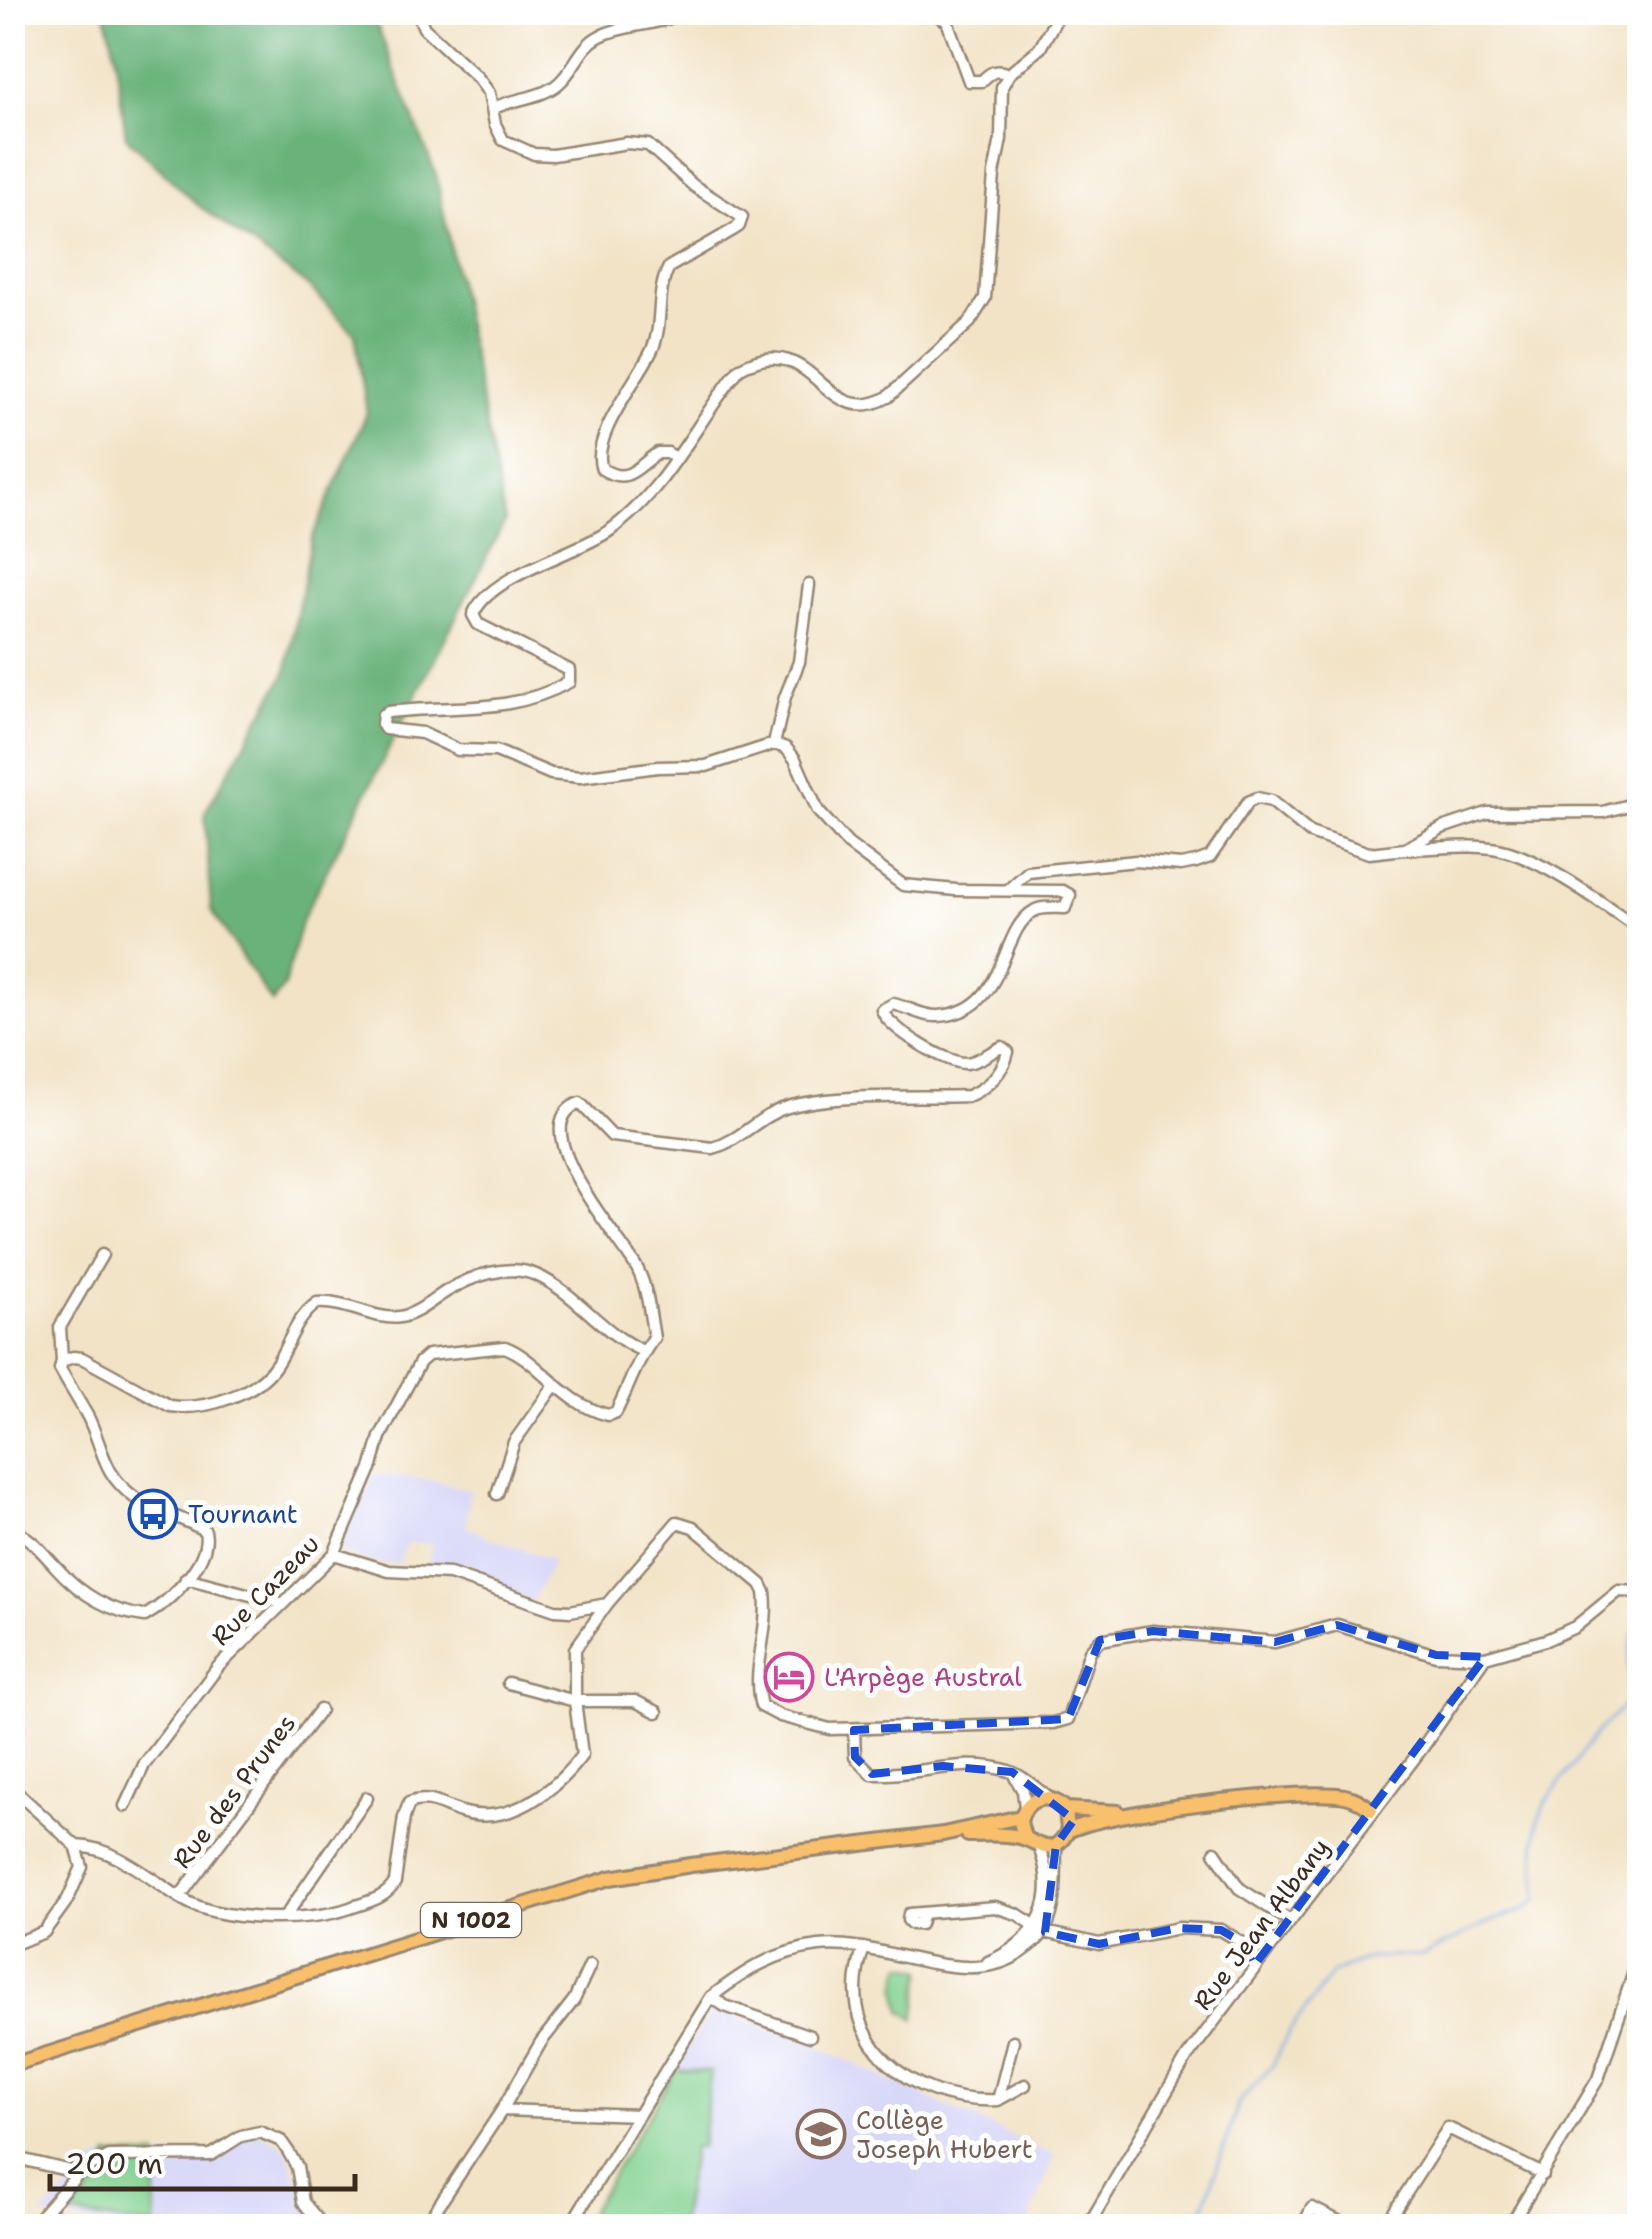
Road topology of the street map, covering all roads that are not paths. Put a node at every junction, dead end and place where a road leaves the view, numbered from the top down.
1 (417, 12) edge
2 (684, 12) edge
3 (932, 12) edge
4 (1060, 12) edge
5 (1009, 74) junction
6 (492, 109) junction
7 (676, 458) junction
8 (1640, 555) edge
9 (809, 584) dead end
10 (1640, 630) edge
11 (774, 744) junction
12 (1640, 802) edge
13 (1405, 849) junction
14 (1009, 889) junction
15 (1640, 929) edge
16 (102, 1254) dead end
17 (643, 1351) junction
18 (62, 1361) junction
19 (554, 1386) junction
20 (497, 1494) dead end
21 (12, 1530) edge
22 (334, 1554) junction
23 (186, 1578) junction
24 (1637, 1591) edge
25 (281, 1602) junction
26 (607, 1604) junction
27 (1485, 1658) junction
28 (508, 1683) dead end
29 (575, 1701) junction
30 (320, 1710) dead end
31 (657, 1712) dead end
32 (854, 1730) junction
33 (1012, 1772) junction
34 (12, 1788) edge
35 (367, 1798) dead end
36 (1050, 1798) junction
37 (125, 1806) dead end
38 (1066, 1809) junction
39 (1371, 1810) junction
40 (1022, 1812) junction
41 (1141, 1813) junction
42 (1068, 1832) junction
43 (943, 1834) junction
44 (1024, 1837) junction
45 (1056, 1844) junction
46 (76, 1846) junction
47 (1039, 1847) junction
48 (1214, 1852) dead end
49 (180, 1896) junction
50 (923, 1913) dead end
51 (285, 1917) junction
52 (1290, 1921) junction
53 (1040, 1930) junction
54 (12, 1945) edge
55 (864, 1948) junction
56 (1640, 1954) edge
57 (590, 1965) dead end
58 (1254, 1966) junction
59 (711, 1997) junction
60 (810, 2036) dead end
61 (1012, 2042) dead end
62 (12, 2065) edge
63 (1025, 2085) dead end
64 (998, 2100) junction
65 (502, 2110) junction
66 (638, 2115) junction
67 (12, 2157) edge
68 (79, 2173) junction
69 (1542, 2174) junction
70 (32, 2226) edge
71 (323, 2226) edge
72 (425, 2226) edge
73 (570, 2226) edge
74 (1088, 2226) edge
75 (1302, 2226) edge
76 (1348, 2226) edge
77 (1385, 2226) edge
78 (1510, 2226) edge

1 - 6 street
2 - 6 street
3 - 5 street
4 - 5 street
5 - 7 street
6 - 7 street
7 - 11 street
8 - 10 street
9 - 11 street
11 - 14 street
12 - 13 street
13 - 14 street
13 - 15 street
14 - 17 street
16 - 18 street
17 - 18 street
17 - 19 street, Rue Cazeau
18 - 23 street
19 - 20 street
19 - 22 street, Rue Cazeau
21 - 23 street
22 - 25 street, Rue Cazeau
22 - 26 street
23 - 25 street
24 - 27 street, Rue des Prunes
25 - 37 street, Rue Cazeau
26 - 29 street, Rue des Prunes
26 - 32 street, Rue des Prunes
27 - 32 street, Rue des Prunes
27 - 39 street, Rue Jean Albany
28 - 29 street
29 - 31 street
29 - 51 street, Rue des Prunes
30 - 49 street, Rue des Prunes
32 - 33 street
33 - 36 street
33 - 40 street
34 - 46 street
35 - 51 street
36 - 38 main road
36 - 40 main road
38 - 41 main road
38 - 42 main road
39 - 41 main road
39 - 52 street, Rue Jean Albany
40 - 43 main road, N 1002
40 - 44 main road
41 - 42 main road
42 - 45 main road
43 - 44 main road, N 1002
43 - 62 main road, N 1002
44 - 47 main road
45 - 47 main road
45 - 53 street
46 - 49 street, Rue des Prunes
46 - 54 street
47 - 53 street
48 - 52 street
49 - 51 street, Rue des Prunes
50 - 53 street
52 - 58 street, Rue Jean Albany
53 - 55 street
53 - 58 street
55 - 59 street
55 - 64 street
56 - 69 street
57 - 65 street
58 - 74 street, Rue Jean Albany
59 - 60 street
59 - 66 street
61 - 64 street
63 - 64 street
65 - 66 street
65 - 72 street
66 - 73 street
67 - 68 street
68 - 70 street
68 - 71 street
69 - 77 street
69 - 78 street
75 - 76 street

